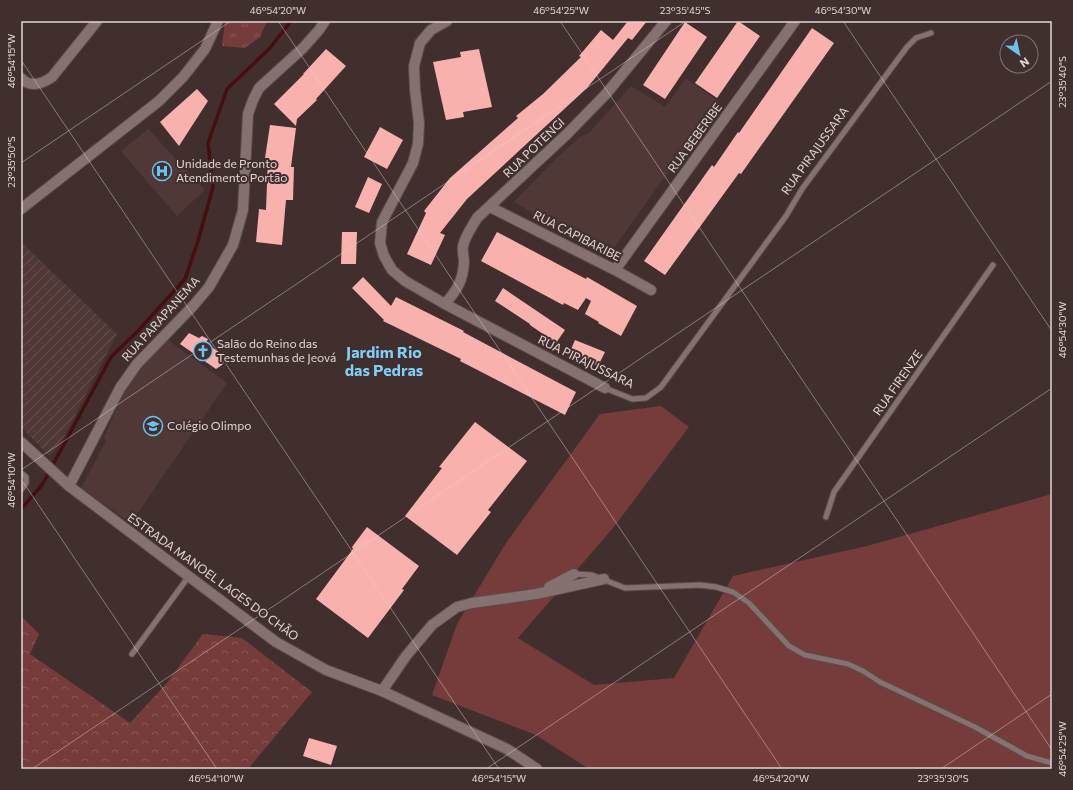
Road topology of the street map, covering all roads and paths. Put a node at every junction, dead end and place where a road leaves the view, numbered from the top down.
1 (97, 21) edge
2 (218, 21) edge
3 (325, 21) edge
4 (447, 21) edge
5 (666, 21) edge
6 (796, 21) edge
7 (931, 33) dead end
8 (21, 78) edge
9 (490, 207) junction
10 (21, 210) edge
11 (993, 265) dead end
12 (615, 270) junction
13 (651, 290) dead end
14 (445, 304) junction
15 (606, 388) joint
16 (21, 442) edge
17 (21, 473) edge
18 (69, 486) junction
19 (21, 490) edge
20 (826, 517) dead end
21 (574, 574) joint
22 (189, 576) junction
23 (604, 579) junction
24 (536, 594) junction
25 (132, 654) dead end
26 (382, 691) junction
27 (1052, 763) edge
28 (537, 769) edge

1 - 8 street
2 - 10 street
3 - 18 street, RUA PARAPANEMA
4 - 14 street, RUA PIRAJUSSARA
5 - 9 street, RUA POTENGI
6 - 12 street, RUA BEBERIBE
7 - 15 lane, RUA PIRAJUSSARA
9 - 12 street, RUA CAPIBARIBE
9 - 14 street, RUA POTENGI
11 - 20 lane, RUA FIRENZE
12 - 13 street, RUA CAPIBARIBE
14 - 15 street, RUA PIRAJUSSARA
16 - 18 street, ESTRADA MANOEL LAGES DO CHÃO
17 - 19 lane
18 - 22 street, ESTRADA MANOEL LAGES DO CHÃO
21 - 23 lane
21 - 24 street
22 - 25 lane
22 - 26 street, ESTRADA MANOEL LAGES DO CHÃO
23 - 24 street
23 - 27 lane
24 - 26 street
26 - 28 street, ESTRADA MANOEL LAGES DO CHÃO

